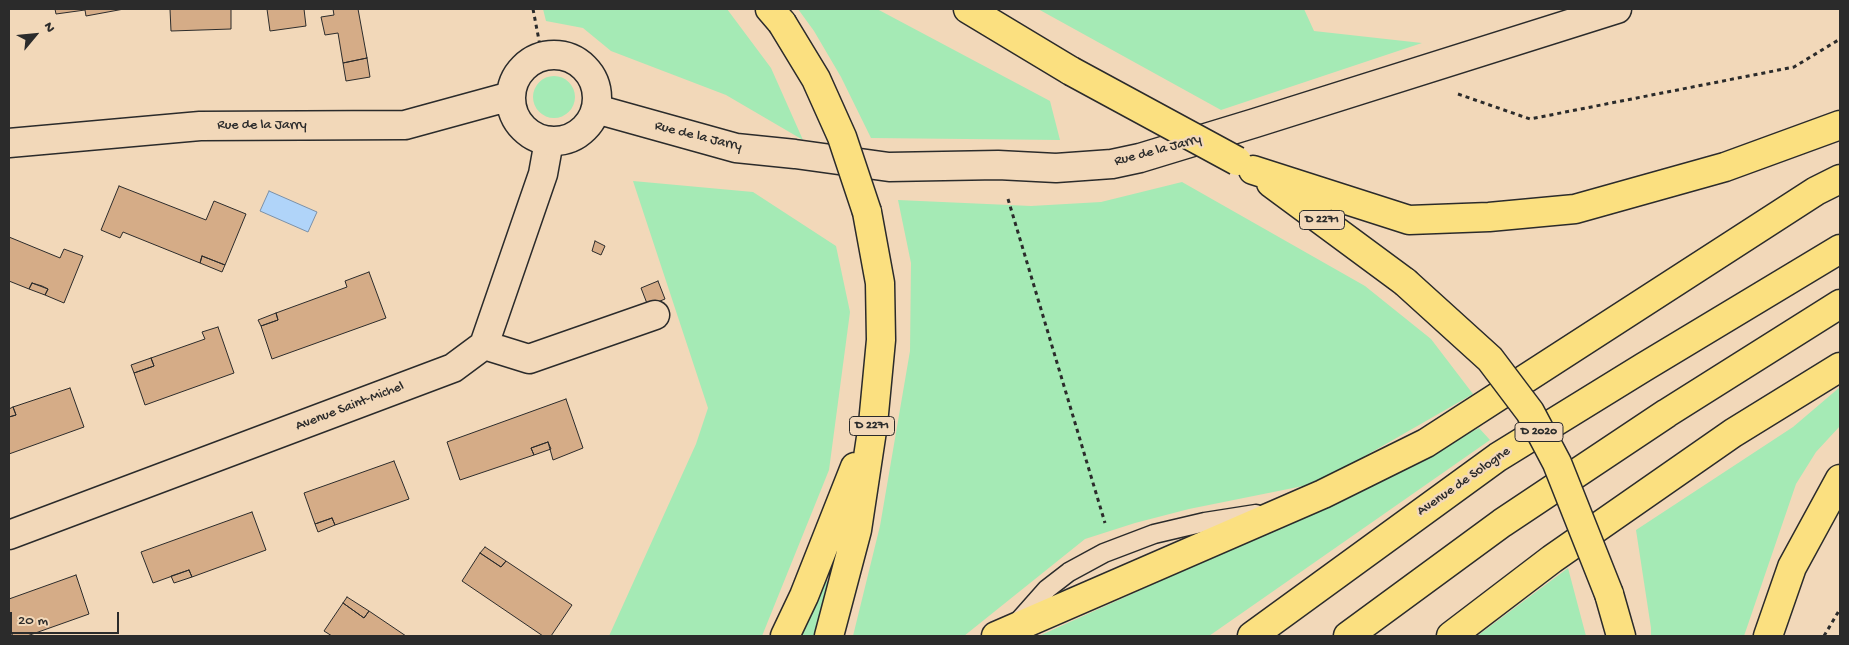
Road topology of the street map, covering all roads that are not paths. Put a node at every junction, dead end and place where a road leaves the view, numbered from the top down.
1 (968, 9) edge
2 (1617, 9) edge
3 (776, 16) edge
4 (511, 96) junction
5 (596, 109) junction
6 (1840, 126) edge
7 (549, 141) junction
8 (9, 143) edge
9 (1245, 166) junction
10 (1840, 178) edge
11 (1840, 249) edge
12 (1840, 304) edge
13 (655, 315) dead end
14 (484, 345) junction
15 (1840, 367) edge
16 (873, 424) junction
17 (1840, 479) edge
18 (1286, 510) junction
19 (9, 534) edge
20 (1609, 594) junction
21 (1004, 633) edge
22 (784, 636) edge
23 (829, 636) edge
24 (1252, 636) edge
25 (1348, 636) edge
26 (1451, 636) edge
27 (1608, 636) edge
28 (1621, 636) edge
29 (1768, 636) edge

1 - 9 main road, D 2271, bridge
2 - 5 main road, Rue de la Jarry
3 - 16 main road, D 2271, bridge
4 - 5 main road
4 - 7 main road
4 - 8 main road, Rue de la Jarry
5 - 7 main road
6 - 9 main road
7 - 14 main road
9 - 20 main road, D 2271, bridge
10 - 18 main road
11 - 24 main road, Avenue de Sologne / D 2020
12 - 25 main road
13 - 14 main road
14 - 19 main road, Avenue Saint-Michel
15 - 26 main road
16 - 22 main road
16 - 23 main road, D 2271
17 - 29 main road
18 - 21 main road
18 - 21 lane
20 - 27 main road
20 - 28 main road

